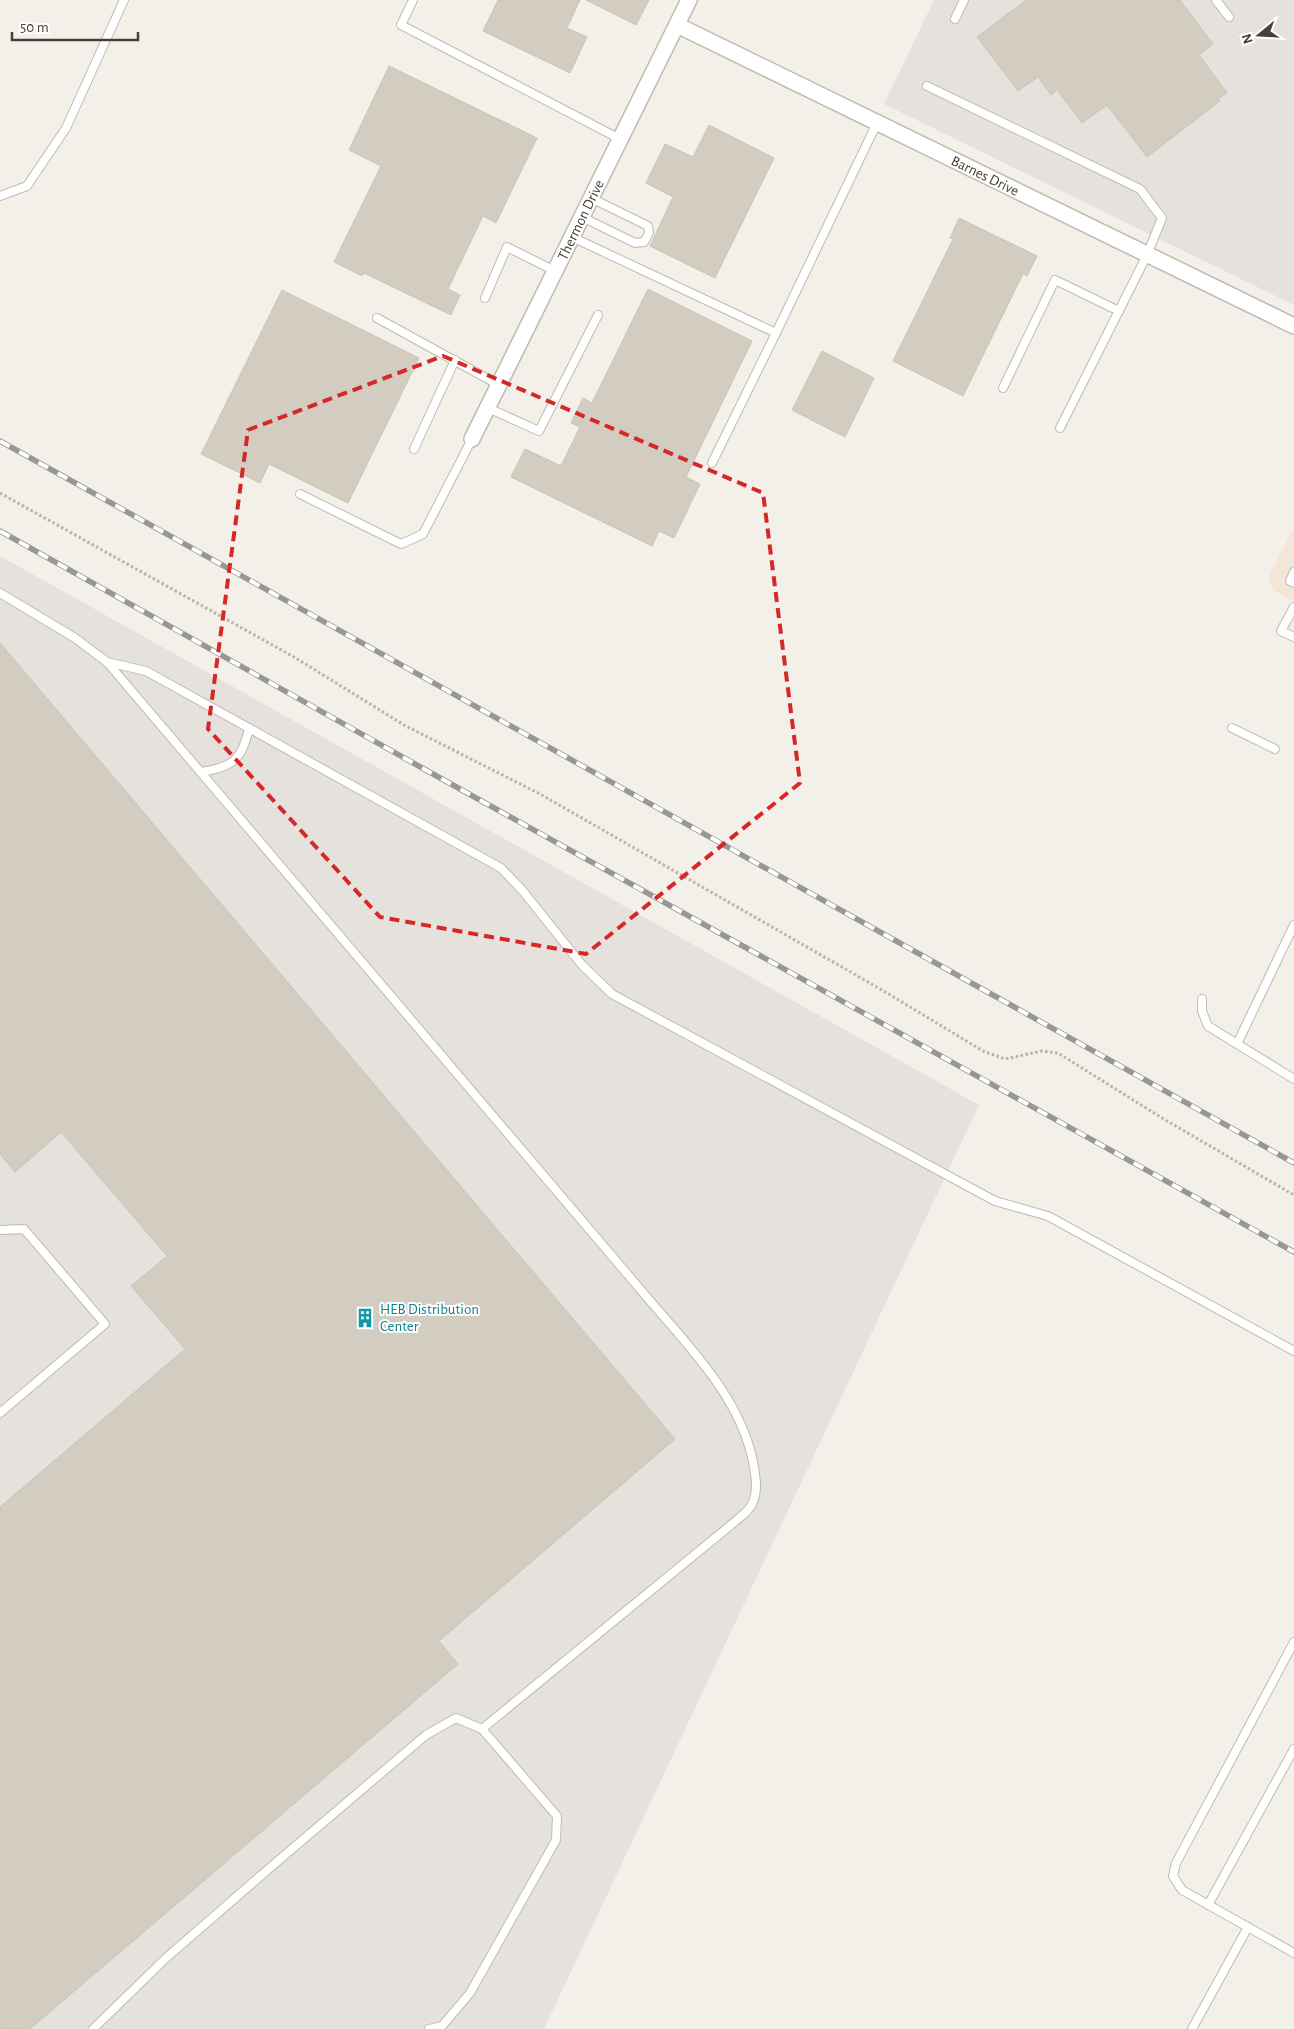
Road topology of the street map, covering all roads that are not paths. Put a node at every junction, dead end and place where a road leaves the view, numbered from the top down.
1 (124, 0) edge
2 (413, 0) edge
3 (689, 0) edge
4 (964, 0) edge
5 (1216, 0) edge
6 (1229, 17) dead end
7 (955, 19) dead end
8 (676, 25) junction
9 (926, 86) dead end
10 (877, 123) junction
11 (620, 139) junction
12 (0, 196) edge
13 (591, 198) junction
14 (582, 217) junction
15 (572, 237) junction
16 (1147, 255) junction
17 (555, 271) junction
18 (485, 298) dead end
19 (1119, 311) junction
20 (598, 315) dead end
21 (377, 318) dead end
22 (1294, 326) edge
23 (776, 333) junction
24 (455, 360) junction
25 (499, 384) junction
26 (1003, 388) dead end
27 (488, 408) junction
28 (1060, 428) dead end
29 (472, 439) joint
30 (414, 449) dead end
31 (712, 463) dead end
32 (300, 494) dead end
33 (1294, 572) edge
34 (1294, 583) edge
35 (0, 593) edge
36 (1294, 607) edge
37 (1294, 637) edge
38 (107, 662) junction
39 (249, 728) junction
40 (1232, 728) dead end
41 (1276, 749) dead end
42 (201, 772) junction
43 (1294, 926) edge
44 (1202, 999) dead end
45 (1237, 1044) junction
46 (1294, 1079) edge
47 (0, 1230) edge
48 (1294, 1351) edge
49 (0, 1413) edge
50 (1294, 1642) edge
51 (482, 1730) junction
52 (1294, 1748) edge
53 (1208, 1905) junction
54 (1248, 1927) junction
55 (1294, 1953) edge
56 (93, 2029) edge
57 (429, 2029) edge
58 (1192, 2029) edge

1 - 12 lane
2 - 11 lane
3 - 8 street, Thermon Drive
4 - 7 lane
5 - 6 lane
8 - 10 street, Barnes Drive
8 - 11 street, Thermon Drive
9 - 16 lane
10 - 16 street, Barnes Drive
10 - 23 lane
11 - 13 street, Thermon Drive
13 - 14 street, Thermon Drive
13 - 14 lane
14 - 15 street, Thermon Drive
15 - 17 street, Thermon Drive
15 - 23 lane
16 - 19 lane
16 - 22 street, Barnes Drive
17 - 18 lane
17 - 25 street, Thermon Drive
19 - 26 lane
19 - 28 lane
20 - 27 lane
21 - 24 lane
23 - 31 lane
24 - 25 lane
24 - 30 lane
25 - 27 street, Thermon Drive
27 - 29 street, Thermon Drive
29 - 32 lane
33 - 34 lane
35 - 38 lane
36 - 37 lane
38 - 39 lane
38 - 42 lane
39 - 42 lane
39 - 48 lane
40 - 41 lane
42 - 51 lane
43 - 45 lane
44 - 45 lane
45 - 46 lane
47 - 49 lane
50 - 53 lane
51 - 56 lane
51 - 57 lane
52 - 53 lane
53 - 54 lane
54 - 55 lane
54 - 58 lane

